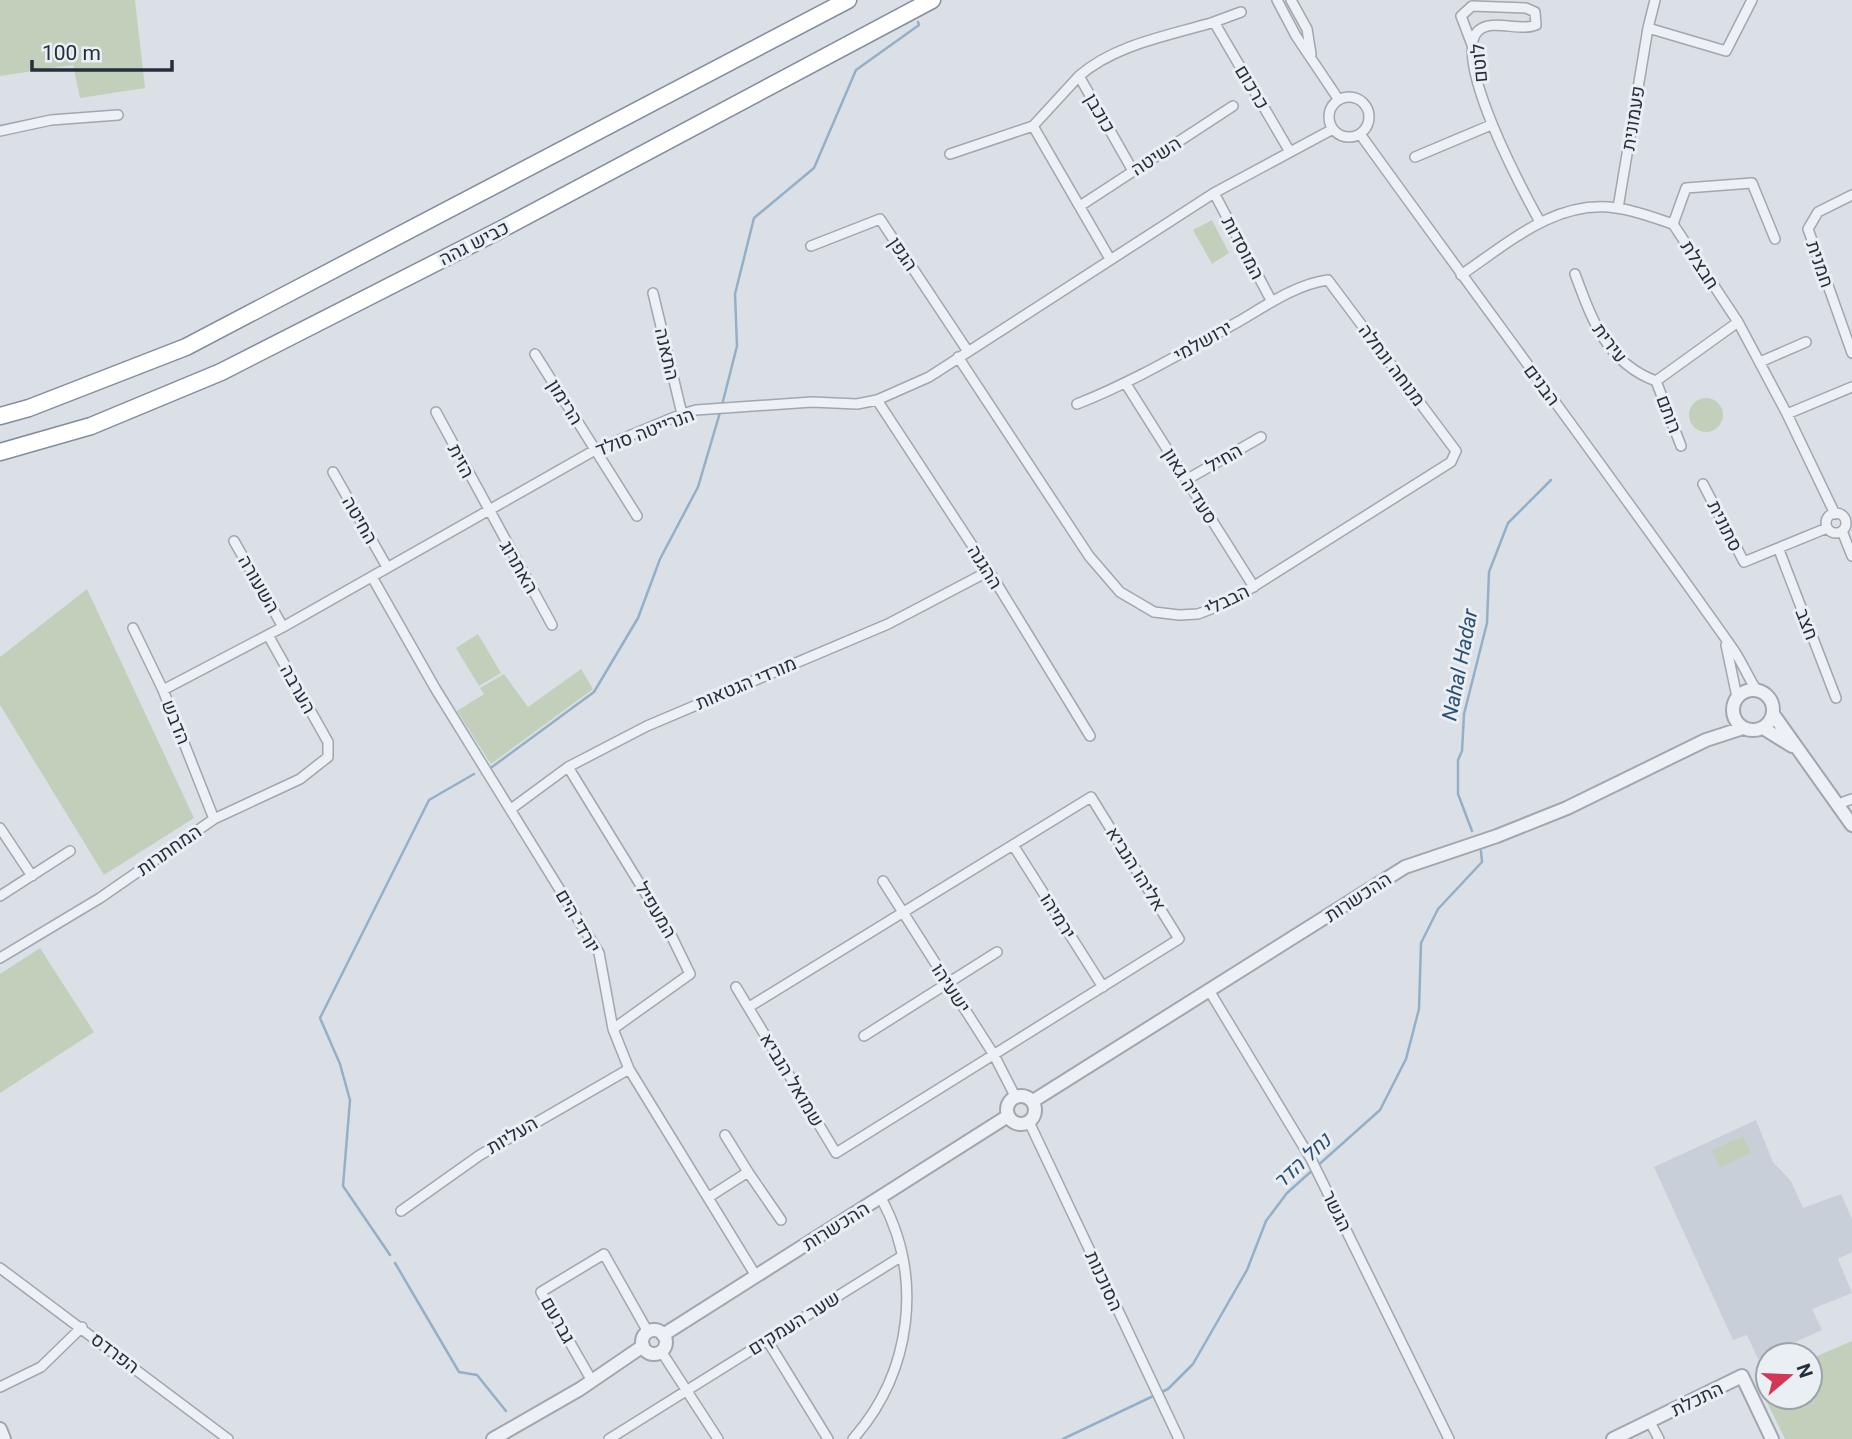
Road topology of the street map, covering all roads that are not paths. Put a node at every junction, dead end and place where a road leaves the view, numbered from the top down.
1 (848, 0) edge
2 (932, 0) edge
3 (1277, 0) edge
4 (1291, 0) edge
5 (1655, 0) edge
6 (1752, 0) edge
7 (1241, 12) dead end
8 (1214, 22) junction
9 (1648, 28) junction
10 (1474, 50) junction
11 (1312, 56) junction
12 (1079, 76) junction
13 (1339, 100) junction
14 (1233, 106) dead end
15 (118, 115) dead end
16 (1491, 125) junction
17 (1033, 126) junction
18 (1333, 129) junction
19 (0, 131) edge
20 (1360, 134) junction
21 (1290, 152) junction
22 (950, 154) dead end
23 (1415, 157) dead end
24 (1133, 171) junction
25 (1214, 193) junction
26 (1852, 195) edge
27 (1080, 206) junction
28 (1618, 208) junction
29 (1540, 222) junction
30 (1673, 223) junction
31 (1775, 239) dead end
32 (811, 246) dead end
33 (1110, 258) junction
34 (1575, 274) dead end
35 (1461, 275) junction
36 (1328, 280) joint
37 (653, 293) dead end
38 (1272, 302) junction
39 (1738, 322) junction
40 (1806, 342) dead end
41 (967, 350) junction
42 (1852, 353) edge
43 (535, 354) dead end
44 (958, 357) junction
45 (1760, 362) junction
46 (1656, 381) junction
47 (1126, 384) junction
48 (1852, 387) edge
49 (877, 400) junction
50 (1077, 404) dead end
51 (436, 412) dead end
52 (681, 414) junction
53 (1787, 414) junction
54 (0, 415) edge
55 (1261, 437) dead end
56 (1681, 446) dead end
57 (595, 450) junction
58 (1455, 451) joint
59 (0, 452) edge
60 (332, 472) dead end
61 (1186, 480) junction
62 (1703, 484) dead end
63 (487, 510) junction
64 (1835, 513) junction
65 (637, 516) dead end
66 (1827, 528) junction
67 (1842, 531) junction
68 (234, 541) dead end
69 (1779, 550) junction
70 (1852, 556) edge
71 (387, 568) junction
72 (989, 571) junction
73 (372, 577) junction
74 (1254, 587) junction
75 (552, 625) dead end
76 (283, 627) junction
77 (133, 628) dead end
78 (268, 635) junction
79 (1723, 637) junction
80 (163, 690) junction
81 (1757, 691) junction
82 (1737, 697) junction
83 (1836, 698) dead end
84 (1732, 713) junction
85 (1773, 714) junction
86 (1743, 728) junction
87 (1763, 728) junction
88 (1090, 736) dead end
89 (1706, 740) junction
90 (328, 742) joint
91 (1802, 753) junction
92 (568, 767) junction
93 (1852, 799) edge
94 (1838, 804) junction
95 (511, 809) junction
96 (214, 819) junction
97 (1852, 825) edge
98 (0, 828) edge
99 (1013, 845) junction
100 (70, 851) dead end
101 (32, 876) junction
102 (883, 881) dead end
103 (0, 896) edge
104 (903, 912) junction
105 (997, 952) dead end
106 (0, 958) edge
107 (947, 982) junction
108 (736, 987) dead end
109 (1102, 987) junction
110 (1210, 992) junction
111 (748, 1007) junction
112 (613, 1029) junction
113 (863, 1036) dead end
114 (994, 1055) junction
115 (629, 1069) junction
116 (1015, 1096) junction
117 (1033, 1101) junction
118 (1008, 1116) junction
119 (1029, 1122) junction
120 (725, 1135) dead end
121 (835, 1153) joint
122 (748, 1172) junction
123 (709, 1197) junction
124 (881, 1198) junction
125 (401, 1211) dead end
126 (781, 1220) dead end
127 (902, 1256) junction
128 (0, 1268) edge
129 (756, 1276) junction
130 (82, 1327) junction
131 (648, 1332) junction
132 (663, 1335) junction
133 (767, 1340) junction
134 (643, 1346) junction
135 (662, 1351) junction
136 (592, 1381) junction
137 (0, 1387) edge
138 (687, 1389) junction
139 (1650, 1422) junction
140 (0, 1429) edge
141 (4, 1439) edge
142 (228, 1439) edge
143 (493, 1439) edge
144 (610, 1439) edge
145 (718, 1439) edge
146 (828, 1439) edge
147 (853, 1439) edge
148 (1179, 1439) edge
149 (1449, 1439) edge
150 (1613, 1439) edge
151 (1659, 1439) edge
152 (1772, 1439) edge

1 - 54 highway, כביש גהה
2 - 59 highway, כביש גהה
3 - 11 street
4 - 11 street
5 - 9 street, פעמונית
6 - 9 street
7 - 8 street
8 - 12 street
8 - 21 street, כרכום
9 - 28 street, פעמונית
10 - 10 street, לוטם
10 - 16 street, לוטם
11 - 13 street
12 - 17 street, כוכבן
12 - 24 street, כוכבן
13 - 18 street
13 - 20 street
14 - 24 street, השיטה
15 - 19 street
16 - 23 street
16 - 29 street, לוטם
17 - 22 street, כוכבן
17 - 27 street
18 - 20 street
18 - 21 street
20 - 35 street, הבנים
21 - 25 street
24 - 27 street, השיטה
25 - 33 street, הנרייטה סולד
25 - 38 street, המוסדות
26 - 42 street, חמנית
27 - 33 street
28 - 29 street, חבצלת
28 - 30 street, חבצלת
29 - 35 street, חבצלת
30 - 31 street
30 - 39 street, חבצלת
32 - 41 street, הגפן
33 - 41 street, הנרייטה סולד
34 - 46 street, עירית
35 - 79 street, הבנים
36 - 38 street, ירושלמי
36 - 58 street, מנוחה ונחלה
37 - 52 street, התאנה
38 - 47 street, ירושלמי
39 - 45 street, חבצלת
39 - 46 street
40 - 45 street
41 - 44 street, הנרייטה סולד
43 - 57 street, הרימון
44 - 49 street, הנרייטה סולד
44 - 74 street, הבבלי
45 - 53 street, חבצלת
46 - 56 street, רותם
47 - 50 street, ירושלמי
47 - 61 street, סעדיה גאון
48 - 53 street
49 - 52 street, הנרייטה סולד
49 - 72 street, ההגנה
51 - 63 street, הזית
52 - 57 street, הנרייטה סולד
53 - 64 street, חבצלת
55 - 61 street, החיל
57 - 63 street, הנרייטה סולד
57 - 65 street, הרימון
58 - 74 street, הבבלי
60 - 71 street, החיטה
61 - 74 street, סעדיה גאון
62 - 69 street, סתונית
63 - 71 street, הנרייטה סולד
63 - 75 street, האתרוג
64 - 66 street
64 - 67 street
66 - 67 street
66 - 69 street, סתונית
67 - 70 street
68 - 76 street, השעורה
69 - 83 street, חצב
71 - 73 street, הנרייטה סולד
72 - 88 street, ההגנה
72 - 92 street, מורדי הגטאות
73 - 76 street, הנרייטה סולד
73 - 95 street, יורדי הים
76 - 78 street, הנרייטה סולד
77 - 80 street, הדבש
78 - 80 street, הנרייטה סולד
78 - 90 street, הערבה
79 - 81 street, הבנים
79 - 82 street, הבנים
80 - 96 street, הדבש
81 - 82 street
81 - 85 street
82 - 84 street
84 - 86 street
84 - 89 street, ההכשרות
85 - 87 street
85 - 91 street
86 - 87 street
86 - 89 street, ההכשרות
87 - 91 street
89 - 110 street, ההכשרות
90 - 96 street, המחתרות
91 - 94 street
92 - 95 street, מורדי הגטאות
92 - 112 street, המעפיל
93 - 94 street
94 - 97 street
95 - 112 street, יורדי הים
96 - 106 street, המחתרות
98 - 101 street
99 - 104 street, אליהו הנביא
99 - 109 street, ירמיהו
99 - 109 street, אליהו הנביא
100 - 101 street
101 - 103 street
102 - 104 street, ישעיהו
104 - 107 street, ישעיהו
104 - 111 street, אליהו הנביא
105 - 107 street
107 - 113 street
107 - 114 street, ישעיהו
108 - 111 street, שמואל הנביא
109 - 114 street, אליהו הנביא
110 - 117 street, ההכשרות
110 - 149 street, הגשר
111 - 121 street, שמואל הנביא
112 - 115 street, יורדי הים
114 - 116 street, ישעיהו
114 - 121 street, אליהו הנביא
115 - 123 street, יורדי הים
115 - 125 street, העליות
116 - 117 street
116 - 118 street
117 - 119 street
118 - 119 street
118 - 124 street, ההכשרות
119 - 148 street, הסוכנות
120 - 122 street
122 - 123 street
122 - 126 street
123 - 129 street, יורדי הים
124 - 127 street
124 - 129 street, ההכשרות
127 - 133 street, שער העמקים
127 - 147 street
128 - 130 street, הפרדס
129 - 132 street, ההכשרות
130 - 137 street
130 - 142 street, הפרדס
131 - 132 street
131 - 134 street
131 - 136 street, גברעם
132 - 135 street
133 - 138 street, שער העמקים
133 - 146 street
134 - 135 street
134 - 136 street
135 - 138 street
136 - 143 street
138 - 144 street, שער העמקים
138 - 145 street
139 - 150 street, התכלת
139 - 151 street
139 - 152 street, התכלת
140 - 141 street

